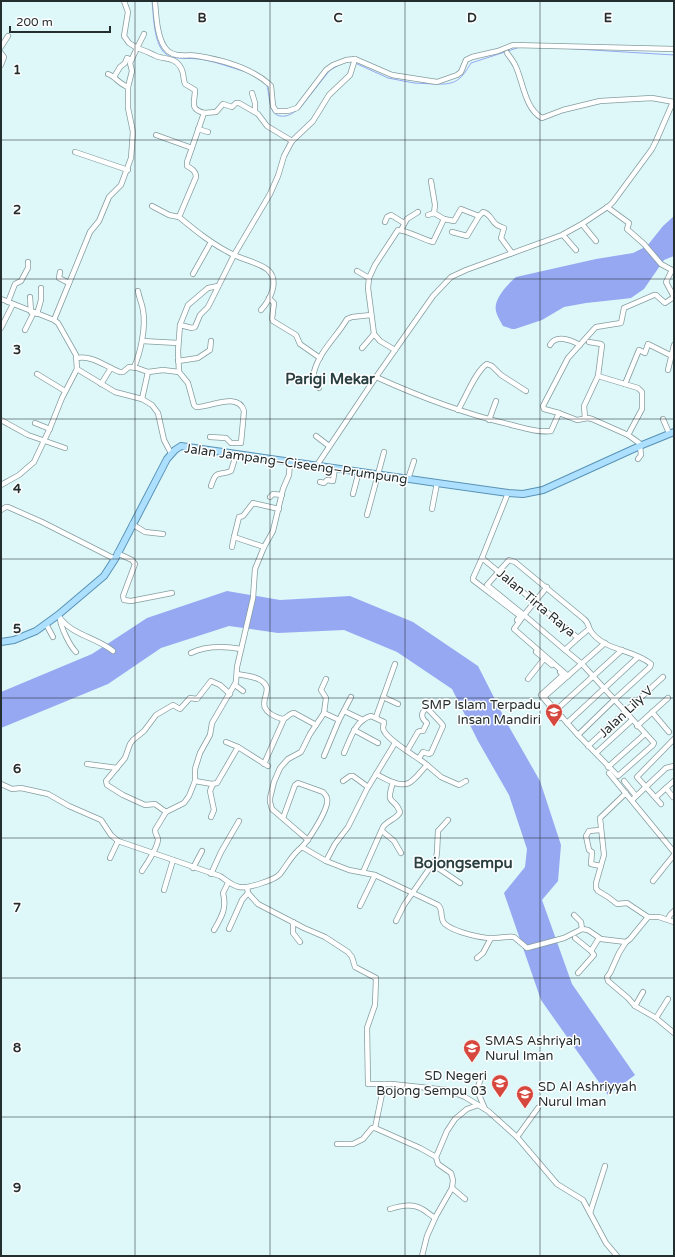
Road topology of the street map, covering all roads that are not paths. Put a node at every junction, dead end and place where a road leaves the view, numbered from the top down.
1 (124, 1) edge
2 (155, 1) edge
3 (144, 34) dead end
4 (8, 36) dead end
5 (1, 47) edge
6 (137, 48) junction
7 (674, 49) edge
8 (1, 53) edge
9 (507, 53) dead end
10 (127, 58) junction
11 (355, 59) junction
12 (1, 65) edge
13 (108, 74) dead end
14 (114, 77) junction
15 (128, 87) junction
16 (252, 93) dead end
17 (672, 103) edge
18 (255, 112) junction
19 (204, 113) junction
20 (198, 129) junction
21 (208, 132) dead end
22 (156, 135) dead end
23 (292, 141) junction
24 (192, 148) junction
25 (75, 152) dead end
26 (128, 170) junction
27 (431, 181) dead end
28 (152, 206) dead end
29 (607, 207) junction
30 (418, 212) dead end
31 (434, 213) junction
32 (428, 215) dead end
33 (479, 216) junction
34 (178, 217) junction
35 (444, 218) junction
36 (385, 222) dead end
37 (404, 223) junction
38 (582, 224) junction
39 (401, 230) junction
40 (452, 232) dead end
41 (564, 234) junction
42 (596, 241) dead end
43 (211, 242) junction
44 (576, 250) dead end
45 (512, 252) junction
46 (234, 255) junction
47 (28, 262) dead end
48 (673, 270) edge
49 (60, 272) dead end
50 (357, 272) dead end
51 (193, 274) dead end
52 (369, 278) junction
53 (69, 283) junction
54 (218, 286) junction
55 (41, 288) dead end
56 (138, 291) dead end
57 (30, 297) dead end
58 (674, 297) edge
59 (269, 298) junction
60 (1, 299) edge
61 (8, 302) junction
62 (13, 304) junction
63 (261, 310) dead end
64 (34, 313) junction
65 (371, 315) junction
66 (54, 320) junction
67 (180, 325) junction
68 (1, 328) edge
69 (26, 330) dead end
70 (374, 334) junction
71 (142, 341) junction
72 (212, 341) dead end
73 (590, 342) dead end
74 (178, 344) junction
75 (550, 345) dead end
76 (580, 345) junction
77 (674, 345) edge
78 (362, 348) dead end
79 (395, 350) junction
80 (672, 356) junction
81 (77, 358) junction
82 (320, 358) junction
83 (178, 361) junction
84 (134, 367) junction
85 (111, 368) junction
86 (77, 369) junction
87 (668, 370) dead end
88 (148, 372) junction
89 (179, 372) junction
90 (37, 374) dead end
91 (598, 376) junction
92 (376, 377) junction
93 (101, 384) junction
94 (625, 384) junction
95 (319, 388) dead end
96 (66, 391) junction
97 (526, 391) dead end
98 (142, 399) junction
99 (496, 401) dead end
100 (458, 410) junction
101 (559, 413) junction
102 (585, 418) junction
103 (1, 420) edge
104 (489, 420) junction
105 (663, 420) dead end
106 (35, 423) dead end
107 (50, 428) junction
108 (672, 433) edge
109 (628, 435) junction
110 (316, 436) dead end
111 (210, 437) dead end
112 (44, 441) junction
113 (641, 445) junction
114 (329, 446) junction
115 (65, 448) dead end
116 (384, 452) dead end
117 (171, 453) junction
118 (236, 455) junction
119 (638, 459) dead end
120 (414, 461) dead end
121 (290, 462) junction
122 (317, 465) junction
123 (335, 468) junction
124 (359, 471) junction
125 (378, 474) junction
126 (408, 479) junction
127 (320, 482) dead end
128 (437, 483) junction
129 (1, 485) edge
130 (210, 486) dead end
131 (508, 493) junction
132 (353, 494) dead end
133 (282, 495) junction
134 (270, 497) dead end
135 (279, 509) junction
136 (432, 509) dead end
137 (1, 510) edge
138 (367, 515) dead end
139 (132, 524) junction
140 (163, 534) dead end
141 (234, 537) junction
142 (232, 546) dead end
143 (264, 547) junction
144 (116, 556) junction
145 (482, 558) junction
146 (498, 572) junction
147 (547, 588) junction
148 (172, 593) dead end
149 (535, 601) junction
150 (524, 615) junction
151 (59, 617) junction
152 (46, 624) junction
153 (589, 629) junction
154 (53, 637) dead end
155 (578, 638) junction
156 (1, 642) edge
157 (605, 643) junction
158 (241, 649) junction
159 (565, 650) junction
160 (622, 650) junction
161 (113, 651) dead end
162 (76, 652) dead end
163 (191, 653) dead end
164 (638, 657) junction
165 (544, 659) junction
166 (394, 664) dead end
167 (582, 664) junction
168 (237, 674) junction
169 (568, 676) junction
170 (593, 677) junction
171 (663, 677) dead end
172 (528, 678) dead end
173 (326, 679) dead end
174 (235, 685) junction
175 (604, 688) junction
176 (243, 691) dead end
177 (230, 694) junction
178 (383, 697) junction
179 (351, 698) dead end
180 (668, 698) dead end
181 (614, 700) junction
182 (398, 704) dead end
183 (556, 710) junction
184 (344, 711) junction
185 (625, 712) junction
186 (652, 712) junction
187 (324, 713) junction
188 (376, 717) junction
189 (284, 719) junction
190 (339, 720) junction
191 (363, 720) junction
192 (632, 720) junction
193 (567, 723) junction
194 (316, 725) junction
195 (637, 726) junction
196 (354, 730) junction
197 (669, 732) dead end
198 (645, 734) junction
199 (210, 735) junction
200 (578, 735) junction
201 (216, 737) dead end
202 (673, 739) edge
203 (226, 742) dead end
204 (378, 743) dead end
205 (395, 743) junction
206 (588, 746) junction
207 (674, 746) edge
208 (238, 747) junction
209 (408, 751) junction
210 (344, 753) dead end
211 (596, 754) junction
212 (324, 756) dead end
213 (419, 758) junction
214 (87, 764) dead end
215 (427, 765) junction
216 (674, 766) edge
217 (608, 767) junction
218 (118, 768) junction
219 (376, 774) junction
220 (674, 780) edge
221 (195, 781) junction
222 (343, 781) dead end
223 (466, 781) dead end
224 (624, 781) dead end
225 (393, 782) junction
226 (1, 784) edge
227 (214, 784) junction
228 (368, 787) junction
229 (646, 787) junction
230 (666, 788) junction
231 (626, 794) junction
232 (636, 796) junction
233 (673, 797) edge
234 (656, 798) junction
235 (632, 800) junction
236 (662, 804) dead end
237 (166, 812) junction
238 (211, 817) dead end
239 (283, 818) junction
240 (448, 820) dead end
241 (238, 821) dead end
242 (382, 830) junction
243 (600, 830) junction
244 (308, 840) junction
245 (118, 841) junction
246 (302, 847) junction
247 (202, 851) dead end
248 (674, 852) edge
249 (401, 853) dead end
250 (153, 854) junction
251 (674, 856) edge
252 (110, 858) dead end
253 (173, 860) junction
254 (326, 861) junction
255 (432, 864) junction
256 (602, 866) junction
257 (193, 868) junction
258 (142, 871) dead end
259 (363, 872) junction
260 (212, 874) junction
261 (375, 875) junction
262 (653, 881) dead end
263 (228, 883) junction
264 (460, 883) dead end
265 (247, 887) junction
266 (164, 890) dead end
267 (248, 893) junction
268 (413, 894) junction
269 (360, 906) dead end
270 (674, 911) edge
271 (574, 914) dead end
272 (648, 917) junction
273 (668, 919) junction
274 (396, 921) dead end
275 (293, 922) junction
276 (674, 922) edge
277 (229, 929) dead end
278 (582, 929) junction
279 (214, 930) dead end
280 (491, 938) junction
281 (575, 938) dead end
282 (599, 938) junction
283 (300, 942) dead end
284 (626, 942) junction
285 (591, 951) junction
286 (477, 958) dead end
287 (578, 973) dead end
288 (643, 992) dead end
289 (668, 999) dead end
290 (635, 1006) junction
291 (656, 1018) junction
292 (674, 1033) edge
293 (481, 1078) dead end
294 (384, 1084) junction
295 (478, 1105) junction
296 (538, 1108) dead end
297 (485, 1109) junction
298 (375, 1128) junction
299 (518, 1137) junction
300 (337, 1144) dead end
301 (436, 1157) junction
302 (605, 1166) dead end
303 (452, 1188) junction
304 (465, 1199) dead end
305 (390, 1209) dead end
306 (590, 1213) junction
307 (435, 1218) junction
308 (614, 1255) edge
309 (422, 1256) edge

1 - 6 street
2 - 11 street
3 - 6 street
4 - 5 street
6 - 10 street
6 - 19 street
7 - 11 street
8 - 12 street
9 - 17 street
10 - 14 street
10 - 15 street
11 - 23 street
13 - 14 street
14 - 15 street
15 - 26 street
16 - 18 street
17 - 29 street
18 - 19 street
18 - 23 street
19 - 20 street
20 - 21 street
20 - 24 street
22 - 24 street
23 - 46 street
24 - 34 street
25 - 26 street
26 - 53 street
27 - 31 street
28 - 34 street
29 - 38 street
29 - 48 street
30 - 37 street
31 - 32 street
31 - 35 street
33 - 35 street
33 - 40 street
33 - 45 street
34 - 43 street
35 - 39 street
36 - 37 street
37 - 39 street
38 - 41 street
38 - 42 street
39 - 52 street
41 - 44 street
41 - 45 street
43 - 46 street
43 - 51 street
45 - 79 street
46 - 54 street
46 - 59 street
47 - 61 street
48 - 58 street
49 - 53 street
50 - 52 street
52 - 65 street
53 - 66 street
54 - 67 street
54 - 67 street
55 - 64 street
56 - 71 street
57 - 64 street
58 - 76 street
59 - 63 street
59 - 82 street
60 - 61 street
61 - 62 street
62 - 64 street
62 - 68 street
64 - 66 street
64 - 69 street
65 - 70 street
65 - 82 street
66 - 81 street
67 - 74 street
70 - 78 street
70 - 79 street
71 - 74 street
71 - 84 street
72 - 83 street
73 - 91 street
74 - 83 street
75 - 76 street
76 - 101 street
77 - 80 street
79 - 92 street
80 - 87 street
80 - 94 street
81 - 85 street
81 - 86 street
82 - 95 street
83 - 89 street
84 - 85 street
84 - 88 street
85 - 93 street
86 - 93 street
86 - 96 street
88 - 89 street
88 - 98 street
89 - 111 street
90 - 96 street
91 - 94 street
91 - 102 street
92 - 100 street
92 - 114 street
93 - 98 street
94 - 109 street
96 - 107 street
97 - 100 street
98 - 117 street
99 - 104 street
100 - 104 street
101 - 102 street
101 - 104 street
102 - 109 street
103 - 112 street
105 - 108 street
106 - 107 street
107 - 112 street
108 - 113 main road, Jalan Jampang–Ciseeng–Prumpung
109 - 113 street
110 - 114 street
112 - 115 street
112 - 129 street
113 - 119 street
113 - 131 main road, Jalan Jampang–Ciseeng–Prumpung
114 - 122 street
116 - 125 street
117 - 118 main road, Jalan Jampang–Ciseeng–Prumpung
117 - 139 main road, Jalan Jampang–Ciseeng–Prumpung
118 - 121 main road, Jalan Jampang–Ciseeng–Prumpung
118 - 130 street
120 - 126 street
121 - 122 main road, Jalan Jampang–Ciseeng–Prumpung
121 - 133 street
122 - 123 main road, Jalan Jampang–Ciseeng–Prumpung
123 - 124 main road, Jalan Jampang–Ciseeng–Prumpung
123 - 127 street
124 - 125 main road, Jalan Jampang–Ciseeng–Prumpung
124 - 132 street
125 - 126 main road, Jalan Jampang–Ciseeng–Prumpung
125 - 138 street
126 - 128 main road, Jalan Jampang–Ciseeng–Prumpung
128 - 131 main road, Jalan Jampang–Ciseeng–Prumpung
128 - 136 street
131 - 145 street
133 - 134 street
133 - 135 street
135 - 141 street
135 - 143 street
137 - 144 street
139 - 140 street
139 - 144 main road, Jalan Jampang–Ciseeng–Prumpung
141 - 142 street
141 - 143 street
143 - 158 street
144 - 148 street
144 - 151 main road, Jalan Jampang–Ciseeng–Prumpung
145 - 146 street, Jalan Tirta Raya
145 - 165 street
146 - 147 street
146 - 149 street, Jalan Tirta Raya
146 - 150 street
147 - 149 street
147 - 153 street
149 - 150 street
149 - 155 street, Jalan Tirta Raya
150 - 159 street
150 - 169 street
151 - 152 main road, Jalan Jampang–Ciseeng–Prumpung
151 - 161 street
151 - 162 street
152 - 154 street
152 - 156 main road, Jalan Jampang–Ciseeng–Prumpung
153 - 155 street
153 - 157 street
155 - 159 street, Jalan Tirta Raya
157 - 160 street
157 - 167 street
158 - 163 street
158 - 168 street
159 - 167 street, Jalan Tirta Raya
160 - 164 street
160 - 170 street
164 - 175 street
164 - 181 street
165 - 172 street
165 - 231 street
166 - 178 street
167 - 169 street
167 - 170 street, Jalan Tirta Raya
168 - 174 street
168 - 189 street
169 - 183 street
170 - 175 street, Jalan Tirta Raya
170 - 183 street
171 - 185 street, Jalan Lily V
173 - 187 street
174 - 176 street
174 - 177 street
175 - 181 street, Jalan Tirta Raya
175 - 193 street
177 - 199 street
177 - 218 street
178 - 182 street
178 - 188 street
179 - 184 street
180 - 186 street
181 - 185 street, Jalan Tirta Raya
181 - 200 street
183 - 193 street
184 - 190 street
184 - 191 street
185 - 192 street, Jalan Tirta Raya
185 - 206 street, Jalan Lily V
186 - 195 street
186 - 197 street
187 - 190 street
187 - 194 street
188 - 191 street
188 - 205 street
189 - 194 street
189 - 208 street
190 - 212 street
191 - 196 street
192 - 195 street, Jalan Tirta Raya
192 - 211 street
193 - 200 street
194 - 239 street
195 - 198 street, Jalan Tirta Raya
196 - 204 street
196 - 210 street
198 - 217 street
198 - 217 street
199 - 201 street
199 - 221 street
200 - 206 street
202 - 207 street
202 - 229 street
203 - 208 street
205 - 209 street
205 - 219 street
206 - 211 street
208 - 227 street
209 - 213 street
209 - 213 street
211 - 217 street
213 - 215 street
214 - 218 street
215 - 223 street
215 - 225 street
216 - 229 street
218 - 237 street
219 - 225 street
219 - 228 street
220 - 230 street
221 - 227 street
221 - 237 street
222 - 228 street
224 - 232 street
225 - 242 street
226 - 245 street
227 - 238 street
228 - 254 street
229 - 232 street
229 - 234 street
230 - 233 street
230 - 234 street
231 - 235 street
231 - 243 street
232 - 235 street
234 - 236 street
235 - 248 street
237 - 250 street
239 - 244 street
239 - 244 street
240 - 255 street
241 - 260 street
242 - 249 street
242 - 259 street
243 - 256 street
243 - 256 street
244 - 246 street
245 - 250 street
245 - 252 street
246 - 254 street
246 - 265 street
247 - 257 street
250 - 253 street
250 - 258 street
251 - 262 street
253 - 257 street
253 - 266 street
254 - 259 street
255 - 264 street
255 - 268 street
256 - 272 street
257 - 260 street
259 - 261 street
260 - 263 street
261 - 268 street
261 - 269 street
263 - 265 street
263 - 279 street
265 - 267 street
267 - 275 street
267 - 277 street
268 - 274 street
268 - 280 street
270 - 273 street
271 - 278 street
272 - 273 street
272 - 284 street
273 - 276 street
275 - 283 street
275 - 294 street
278 - 280 street
278 - 282 street
280 - 286 street
281 - 285 street
282 - 284 street
282 - 285 street
284 - 290 street
285 - 287 street
288 - 290 street
289 - 291 street
290 - 291 street
291 - 292 street
293 - 297 street
294 - 295 street
294 - 298 street
295 - 297 street
295 - 301 street
296 - 299 street
297 - 299 street
298 - 300 street
298 - 301 street
299 - 306 street
301 - 303 street
302 - 306 street
303 - 304 street
303 - 307 street
305 - 307 street
306 - 308 street
307 - 309 street

